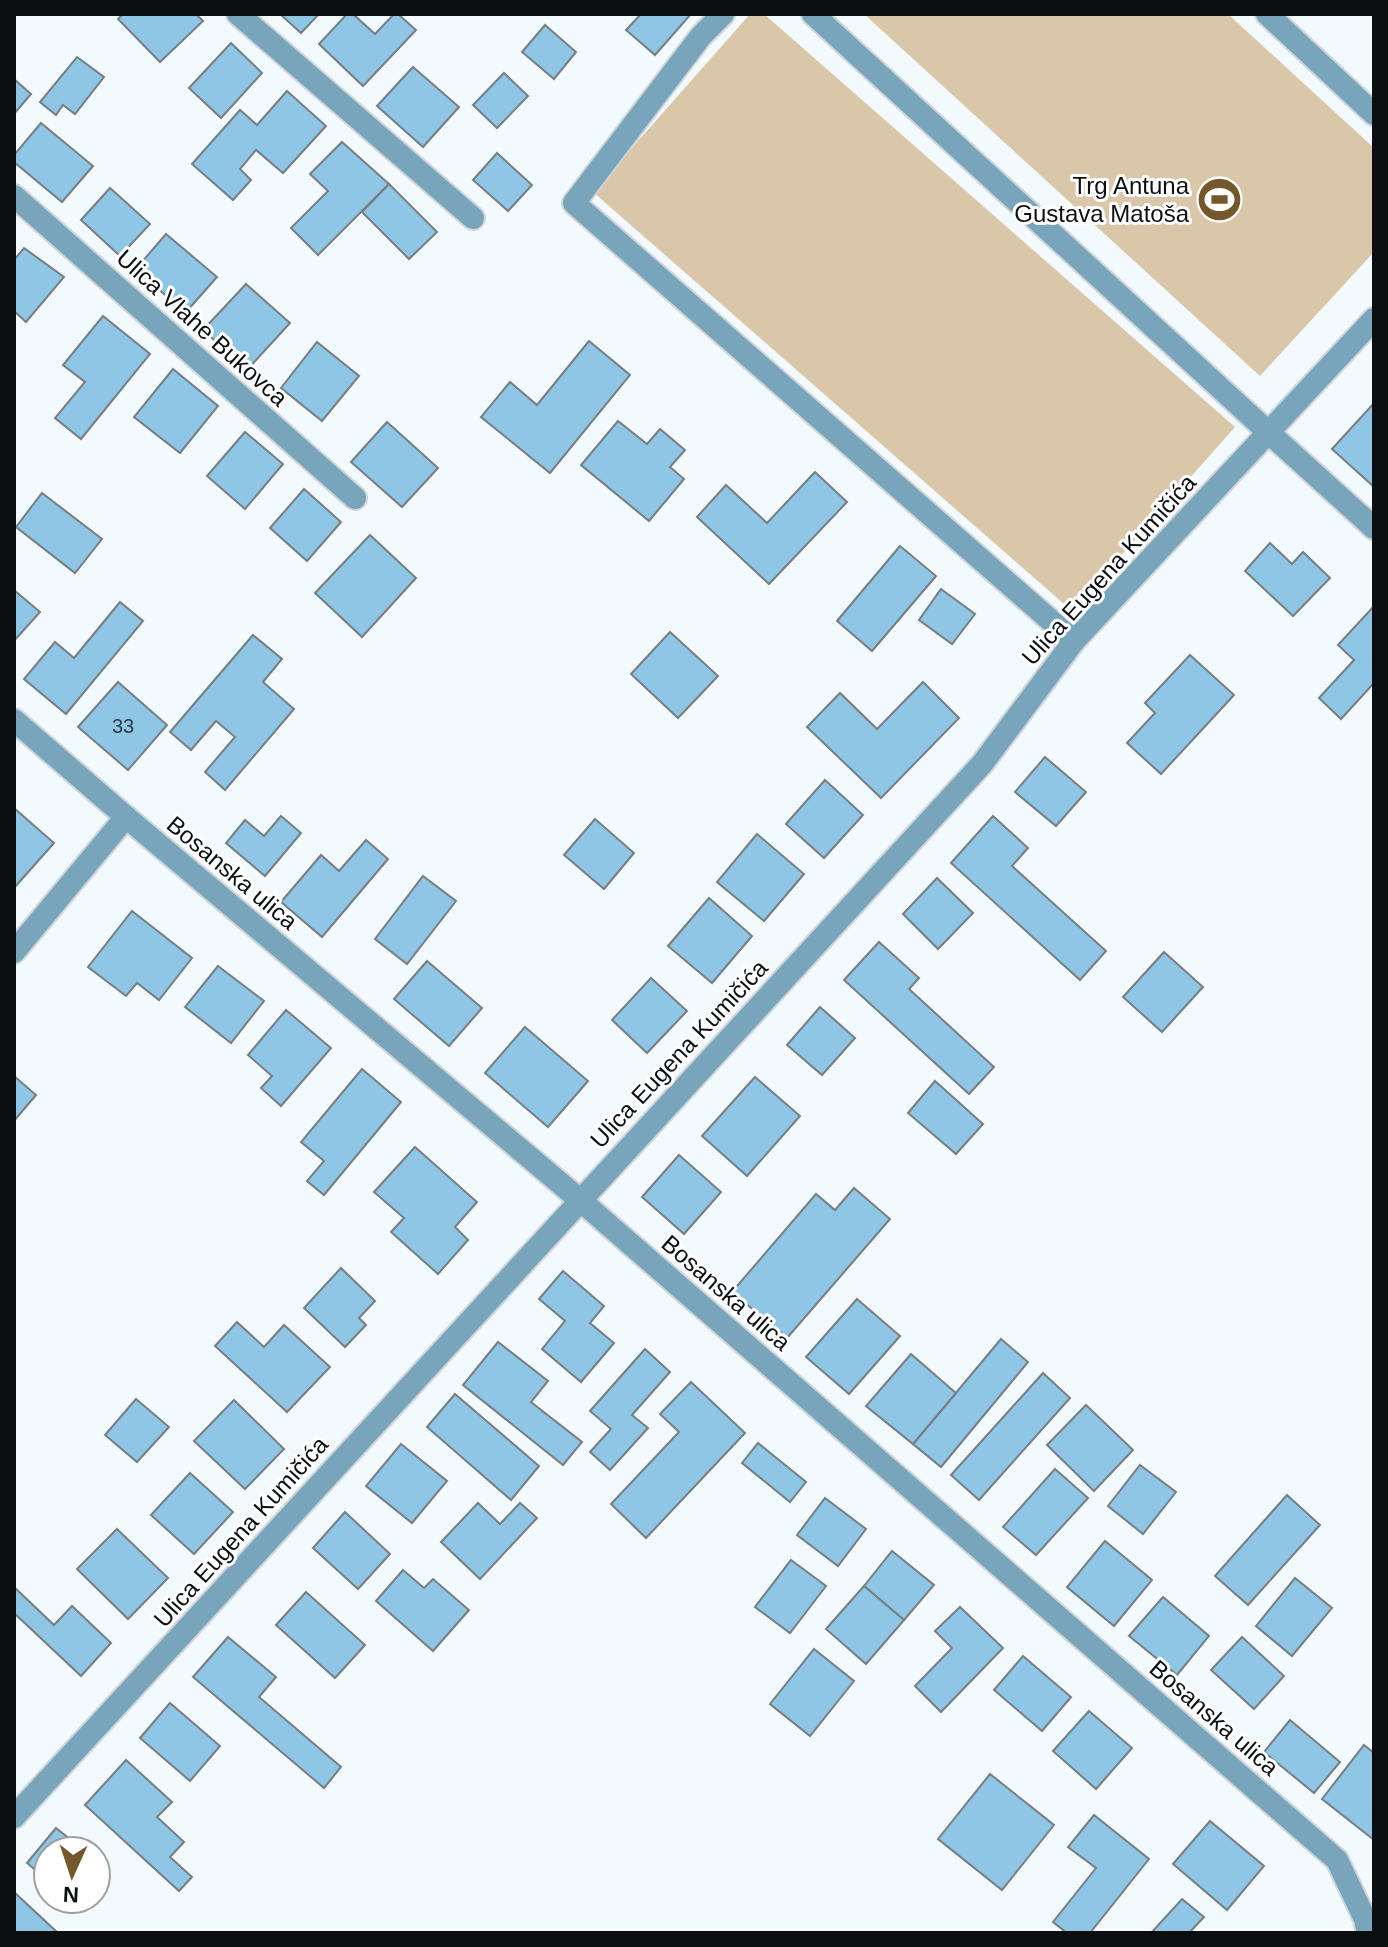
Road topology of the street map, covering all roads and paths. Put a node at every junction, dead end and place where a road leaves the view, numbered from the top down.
1 (238, 14) edge
2 (723, 14) edge
3 (813, 14) edge
4 (1267, 14) edge
5 (1374, 114) edge
6 (14, 196) edge
7 (473, 218) dead end
8 (1374, 319) edge
9 (1268, 432) junction
10 (355, 498) dead end
11 (1374, 528) edge
12 (1074, 641) junction
13 (14, 720) edge
14 (126, 817) junction
15 (14, 952) edge
16 (580, 1200) junction
17 (14, 1817) edge
18 (1368, 1933) edge

1 - 7 street
2 - 12 street
3 - 9 street
4 - 5 street
6 - 10 street, Ulica Vlahe Bukovca
8 - 9 street, Ulica Eugena Kumičića
9 - 11 street
9 - 12 street, Ulica Eugena Kumičića
12 - 16 street, Ulica Eugena Kumičića
13 - 14 street, Bosanska ulica
14 - 15 street
14 - 16 street, Bosanska ulica
16 - 17 street, Ulica Eugena Kumičića
16 - 18 street, Bosanska ulica

